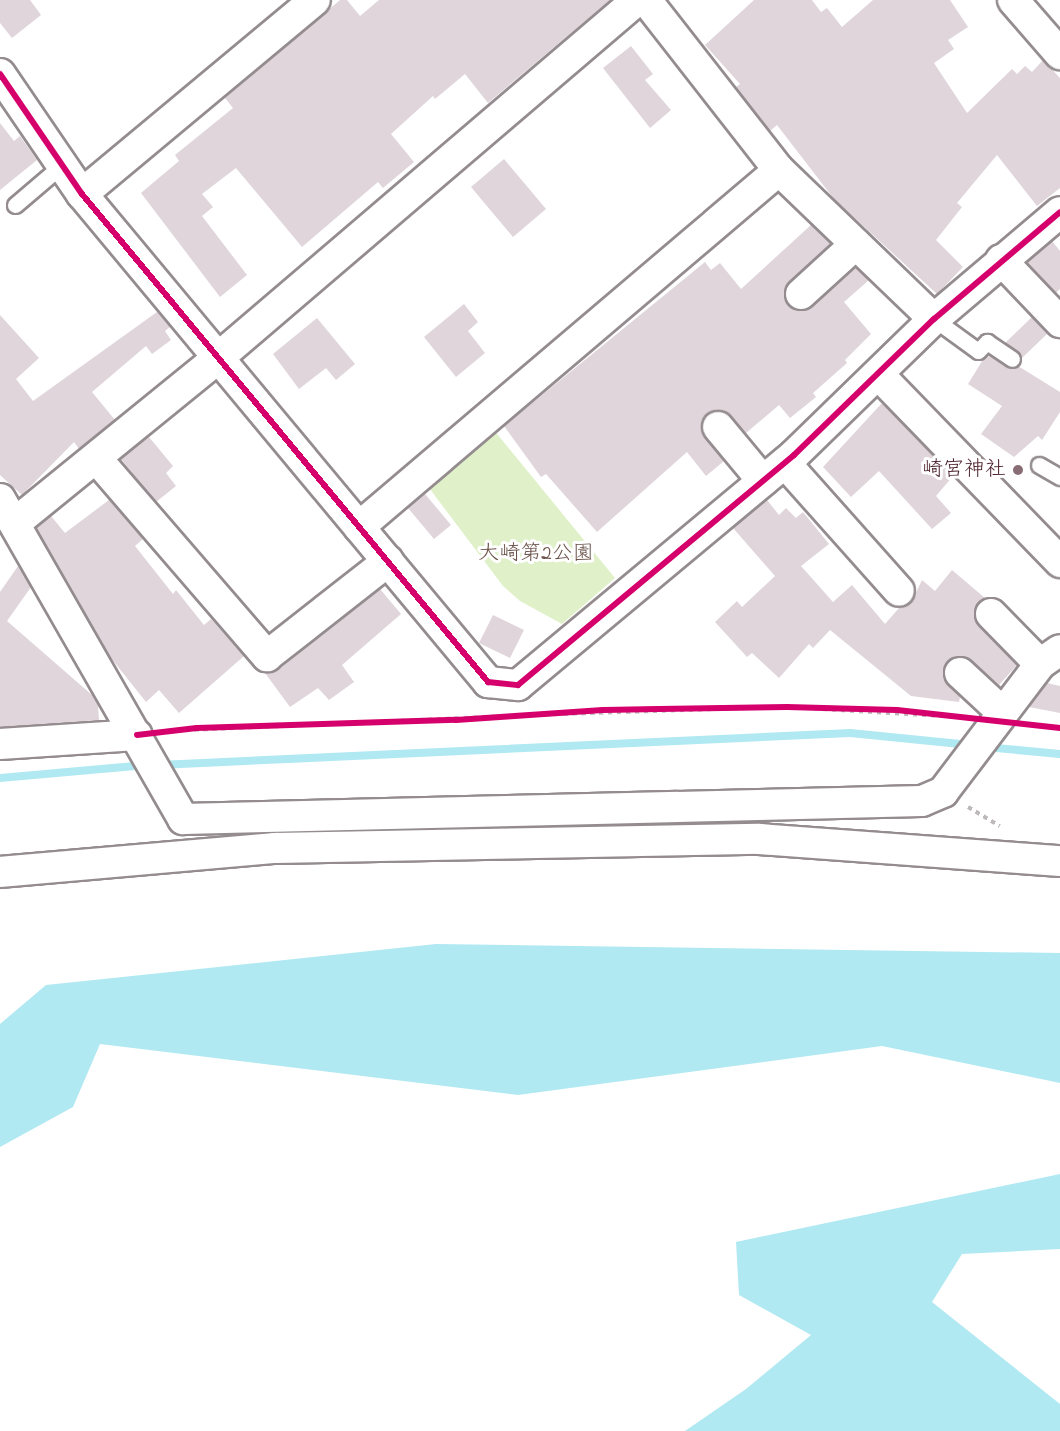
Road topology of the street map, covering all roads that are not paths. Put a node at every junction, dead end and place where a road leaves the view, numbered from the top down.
1 (315, 0) edge
2 (637, 0) edge
3 (646, 0) edge
4 (1013, 0) edge
5 (1060, 54) edge
6 (0, 74) edge
7 (62, 165) junction
8 (779, 170) junction
9 (82, 194) junction
10 (15, 205) dead end
11 (1060, 212) edge
12 (856, 244) junction
13 (1001, 260) junction
14 (801, 294) dead end
15 (934, 319) junction
16 (1060, 322) edge
17 (218, 358) junction
18 (1012, 359) dead end
19 (878, 374) junction
20 (718, 427) dead end
21 (96, 458) junction
22 (1039, 465) dead end
23 (774, 472) junction
24 (1060, 477) edge
25 (7, 511) edge
26 (359, 527) junction
27 (388, 561) junction
28 (1060, 562) edge
29 (900, 591) dead end
30 (991, 614) dead end
31 (1050, 657) edge
32 (960, 673) dead end
33 (999, 716) junction
34 (137, 735) junction
35 (0, 744) edge
36 (1060, 861) edge
37 (0, 872) edge

1 - 9 street
2 - 17 street
3 - 8 street
4 - 5 street
6 - 7 street
7 - 9 street
7 - 10 lane
8 - 12 street
8 - 26 street
9 - 17 street
11 - 13 street
12 - 14 street
12 - 15 street
13 - 15 street
13 - 16 street
15 - 18 lane
15 - 19 street
17 - 21 street
17 - 26 street
19 - 23 street
19 - 28 street
20 - 23 street
21 - 25 street
21 - 27 street
22 - 24 lane
23 - 27 street
23 - 29 street
25 - 34 street
26 - 27 street
30 - 31 street
31 - 33 street
32 - 33 street
33 - 34 street
34 - 35 street
36 - 37 street

